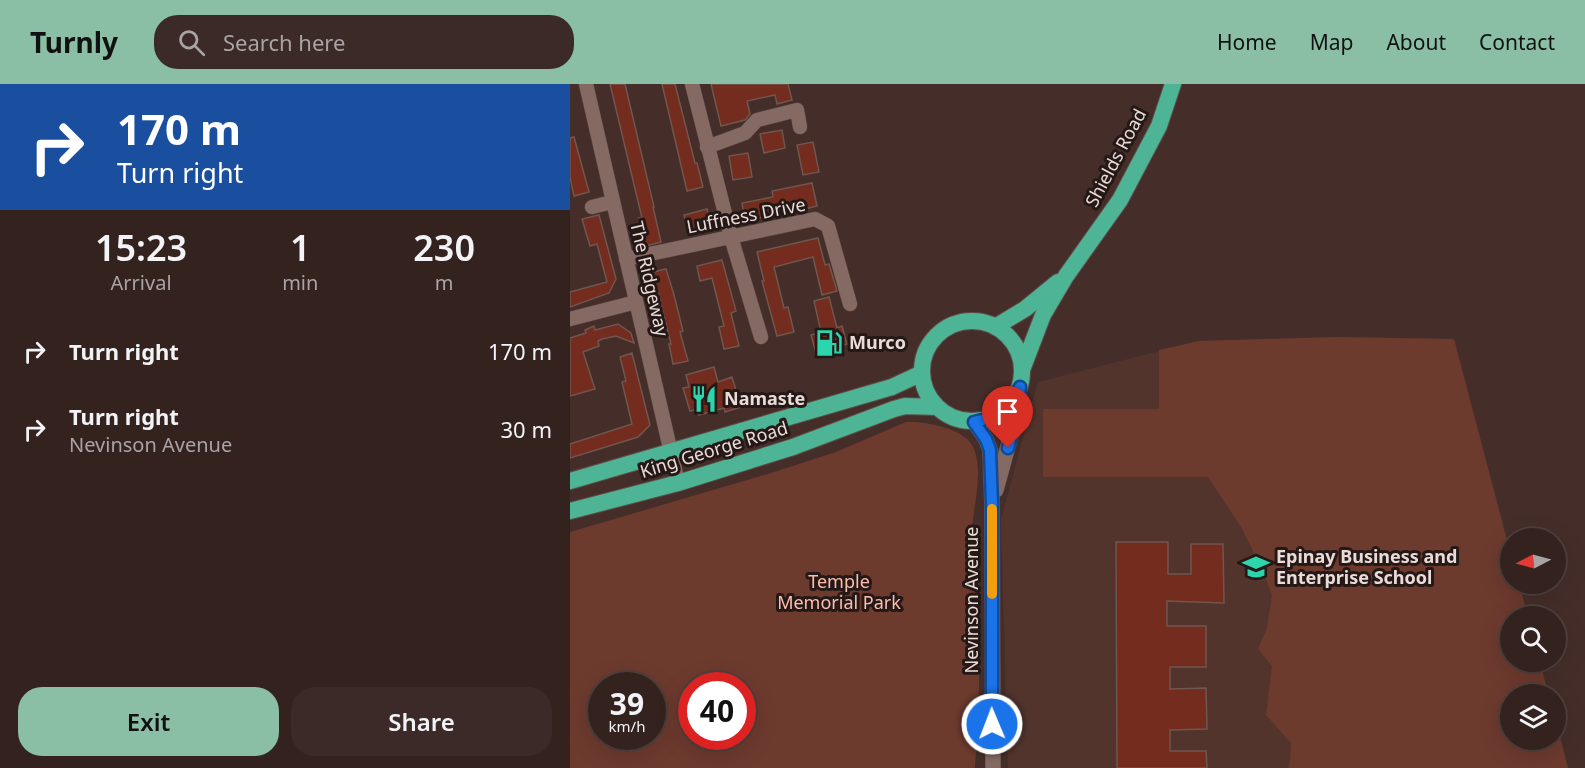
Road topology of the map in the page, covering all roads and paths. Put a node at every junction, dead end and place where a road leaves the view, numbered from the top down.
1 (586, 84) edge
2 (692, 84) edge
3 (1173, 84) edge
4 (800, 126) dead end
5 (707, 147) junction
6 (612, 202) junction
7 (592, 207) dead end
8 (731, 237) junction
9 (626, 259) junction
10 (1066, 276) junction
11 (636, 302) junction
12 (850, 304) dead end
13 (570, 319) edge
14 (995, 327) junction
15 (761, 337) dead end
16 (1022, 370) junction
17 (922, 373) junction
18 (1020, 387) junction
19 (937, 407) junction
20 (974, 422) junction
21 (670, 452) junction
22 (570, 481) edge
23 (678, 483) junction
24 (992, 504) junction
25 (570, 510) edge
26 (993, 768) edge

1 - 6 street, The Ridgeway
2 - 5 street
3 - 10 highway, Shields Road
4 - 5 street
5 - 8 street
6 - 7 street
6 - 9 street, The Ridgeway
8 - 9 street, Luffness Drive
8 - 12 street, Luffness Drive
8 - 15 street
9 - 11 street, The Ridgeway
10 - 14 highway, Shields Road
10 - 16 highway, Shields Road
11 - 13 street
11 - 21 street, The Ridgeway
14 - 16 highway
14 - 17 highway
16 - 18 highway
17 - 19 highway
17 - 21 highway, King George Road
18 - 20 highway
18 - 24 street, Nevinson Avenue
19 - 20 highway
19 - 23 highway, King George Road
20 - 24 street, Nevinson Avenue
21 - 22 highway, King George Road
21 - 23 street, The Ridgeway
23 - 25 highway, King George Road
24 - 26 street, Nevinson Avenue

